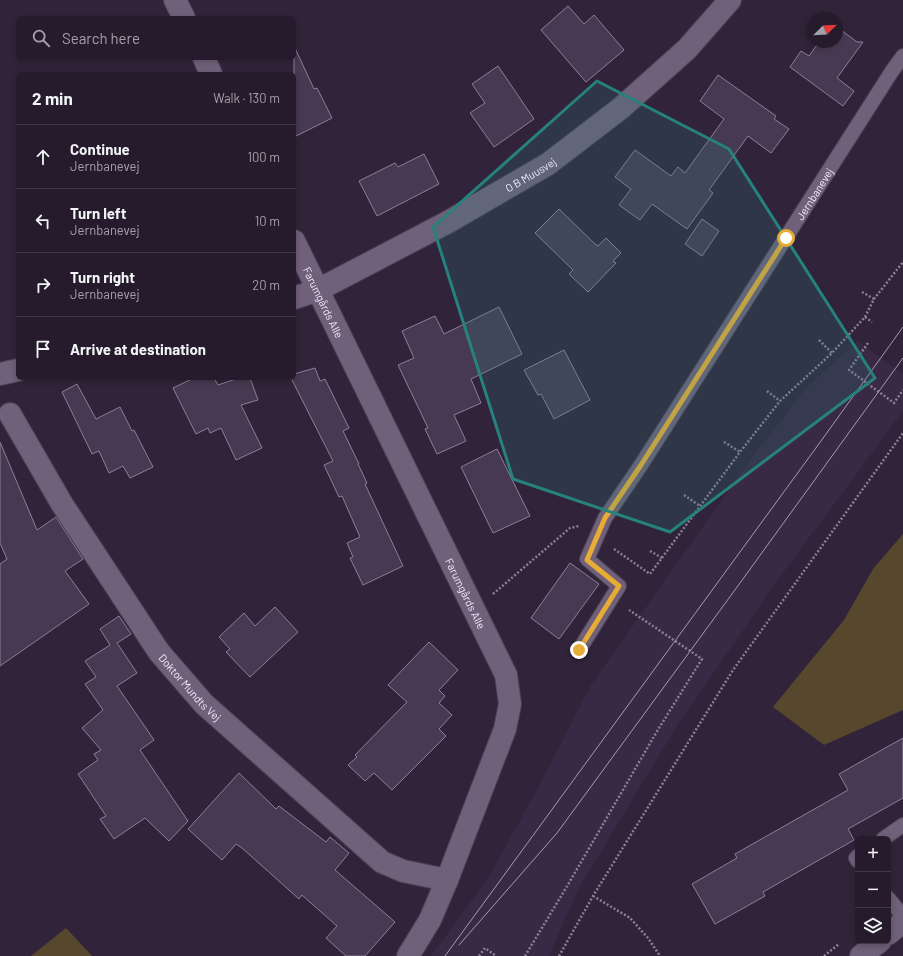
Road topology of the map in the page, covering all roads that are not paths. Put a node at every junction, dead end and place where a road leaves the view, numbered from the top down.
1 (175, 0) edge
2 (730, 0) edge
3 (183, 16) edge
4 (903, 56) edge
5 (205, 60) edge
6 (211, 72) edge
7 (296, 245) edge
8 (318, 290) junction
9 (296, 297) edge
10 (16, 370) edge
11 (0, 374) edge
12 (10, 414) dead end
13 (579, 650) dead end
14 (903, 825) edge
15 (887, 836) edge
16 (447, 880) junction
17 (891, 902) edge
18 (903, 916) edge
19 (903, 922) edge
20 (891, 932) edge
21 (876, 944) edge
22 (408, 956) edge
23 (861, 956) edge

1 - 3 street
2 - 8 street, O B Muusvej
4 - 13 lane, Jernbanevej
5 - 6 street
7 - 8 street, Farumgårds Alle
8 - 9 street, O B Muusvej
8 - 16 street, Farumgårds Alle
10 - 11 street
12 - 16 street, Doktor Mundts Vej
14 - 15 lane
16 - 22 street, Farumgårds Alle
17 - 18 lane
19 - 20 street
21 - 23 street

